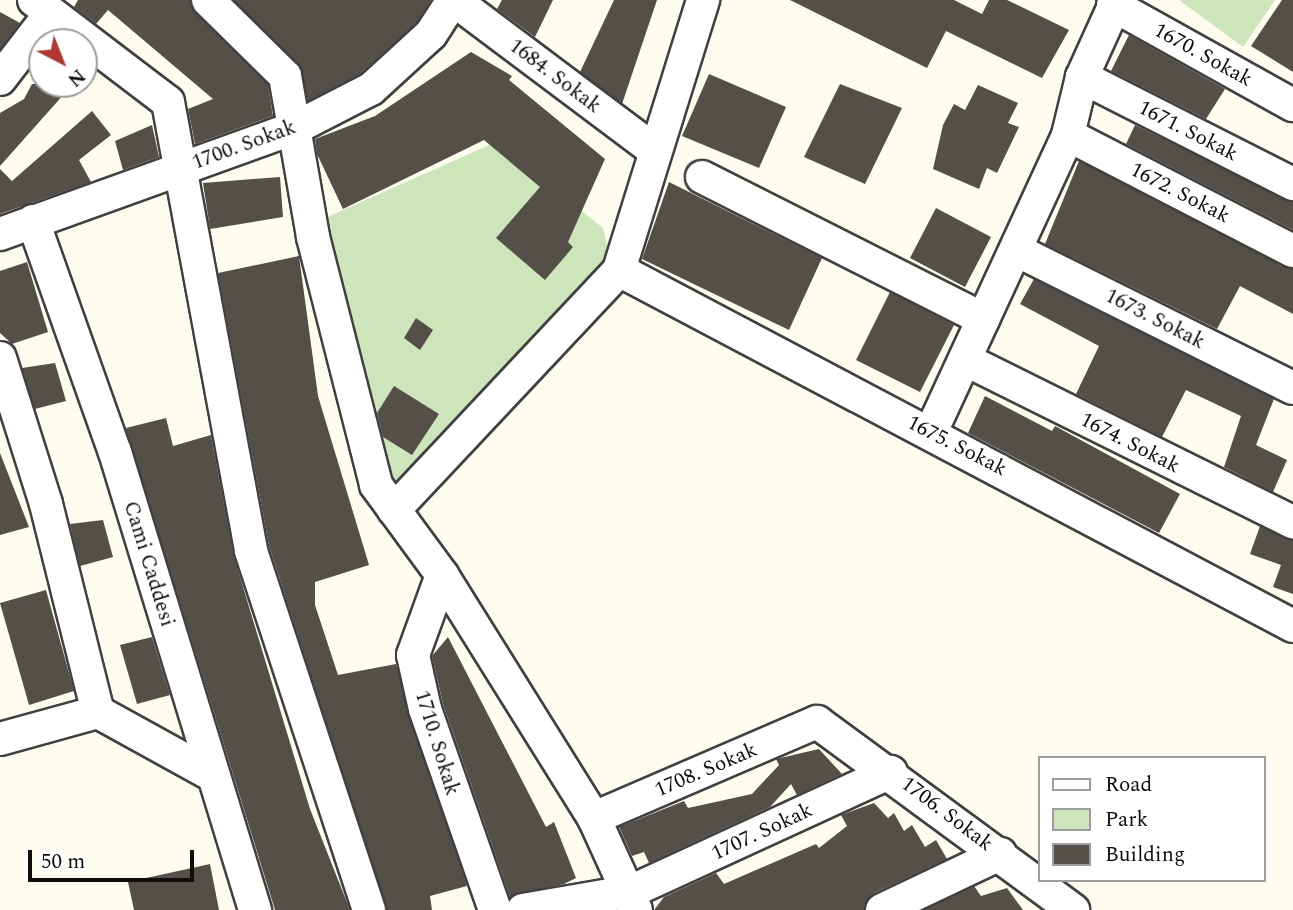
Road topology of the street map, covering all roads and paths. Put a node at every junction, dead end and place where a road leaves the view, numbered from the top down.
1 (208, 0) edge
2 (454, 0) edge
3 (704, 0) edge
4 (1115, 2) edge
5 (42, 6) edge
6 (1082, 77) junction
7 (0, 79) edge
8 (1293, 105) edge
9 (297, 127) junction
10 (1068, 135) junction
11 (655, 151) junction
12 (180, 168) junction
13 (702, 177) dead end
14 (1293, 184) edge
15 (33, 222) junction
16 (0, 234) edge
17 (1016, 250) junction
18 (1293, 251) edge
19 (619, 270) junction
20 (983, 319) junction
21 (0, 358) edge
22 (968, 361) junction
23 (1293, 388) edge
24 (931, 432) junction
25 (394, 510) junction
26 (1293, 522) edge
27 (442, 575) junction
28 (1293, 626) edge
29 (98, 712) junction
30 (817, 722) joint
31 (0, 738) edge
32 (891, 772) junction
33 (214, 776) junction
34 (594, 818) junction
35 (1000, 854) junction
36 (634, 901) edge
37 (255, 910) edge
38 (369, 910) edge
39 (495, 910) edge
40 (523, 910) edge
41 (882, 910) edge
42 (1073, 910) edge

1 - 9 street
2 - 9 street, 1700. Sokak
2 - 11 street, 1684. Sokak
3 - 11 street
4 - 6 street
4 - 8 street, 1670. Sokak
5 - 7 street
5 - 12 street
6 - 10 street
6 - 14 street, 1671. Sokak
9 - 12 street, 1700. Sokak
9 - 25 street
10 - 17 street
10 - 18 street, 1672. Sokak
11 - 19 street
12 - 15 street, 1700. Sokak
12 - 38 street
13 - 20 street
15 - 16 street, 1700. Sokak
15 - 33 street, Cami Caddesi
17 - 20 street
17 - 23 street, 1673. Sokak
19 - 24 street, 1675. Sokak
19 - 25 street
20 - 22 street
21 - 29 street
22 - 24 street
22 - 26 street, 1674. Sokak
24 - 28 street, 1675. Sokak
25 - 27 street
27 - 34 street
27 - 39 street, 1710. Sokak
29 - 31 street
29 - 33 street
30 - 32 street, 1706. Sokak
30 - 34 street, 1708. Sokak
32 - 35 street, 1706. Sokak
32 - 36 street, 1707. Sokak
33 - 37 street, Cami Caddesi
34 - 36 street
35 - 41 street
35 - 42 street, 1706. Sokak
36 - 40 street, 1707. Sokak

